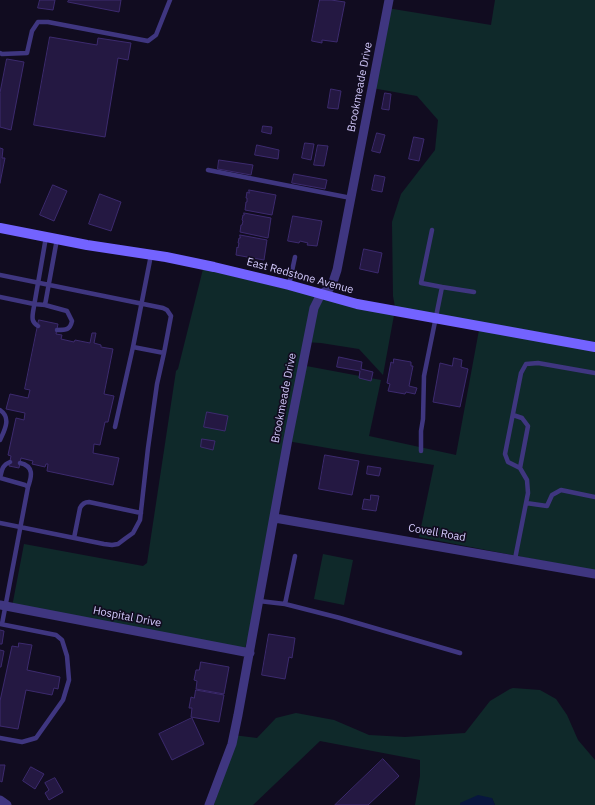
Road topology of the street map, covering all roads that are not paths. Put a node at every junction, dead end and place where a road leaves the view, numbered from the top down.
1 (170, 0) edge
2 (389, 0) edge
3 (0, 54) edge
4 (208, 170) dead end
5 (351, 198) junction
6 (0, 228) edge
7 (432, 230) dead end
8 (46, 237) junction
9 (58, 239) junction
10 (151, 255) junction
11 (295, 257) dead end
12 (0, 275) edge
13 (38, 283) junction
14 (48, 285) junction
15 (289, 285) junction
16 (442, 287) junction
17 (474, 292) dead end
18 (321, 294) junction
19 (0, 297) edge
20 (142, 303) junction
21 (34, 304) junction
22 (45, 305) junction
23 (436, 318) junction
24 (38, 326) dead end
25 (57, 330) dead end
26 (133, 347) junction
27 (595, 347) edge
28 (164, 353) junction
29 (595, 373) edge
30 (0, 410) edge
31 (513, 415) junction
32 (115, 427) dead end
33 (0, 440) edge
34 (421, 451) dead end
35 (10, 462) dead end
36 (20, 463) dead end
37 (520, 468) junction
38 (0, 478) edge
39 (28, 487) junction
40 (595, 497) edge
41 (526, 503) junction
42 (141, 512) junction
43 (275, 518) junction
44 (0, 522) edge
45 (20, 526) junction
46 (74, 538) junction
47 (295, 556) dead end
48 (514, 559) junction
49 (595, 574) edge
50 (259, 601) junction
51 (285, 604) junction
52 (2, 605) edge
53 (1, 624) edge
54 (250, 653) junction
55 (460, 653) dead end
56 (0, 738) edge
57 (0, 800) edge
58 (6, 805) edge
59 (209, 805) edge

1 - 3 lane
2 - 5 street, Brookmeade Drive
4 - 5 lane
5 - 18 street, Brookmeade Drive
6 - 8 street, East Redstone Avenue
7 - 16 lane
8 - 9 street, East Redstone Avenue
8 - 13 lane
9 - 10 street, East Redstone Avenue
9 - 14 lane
10 - 15 street, East Redstone Avenue
10 - 20 lane
11 - 15 lane
12 - 13 lane
13 - 14 lane
13 - 21 lane
14 - 20 lane
14 - 22 lane
15 - 18 street, East Redstone Avenue
16 - 17 lane
16 - 23 lane
18 - 23 street, East Redstone Avenue
18 - 43 street, Brookmeade Drive
19 - 21 lane
20 - 26 lane
20 - 28 lane
21 - 22 lane
21 - 24 lane
22 - 25 lane
23 - 27 street, East Redstone Avenue
23 - 34 lane
26 - 28 lane
26 - 32 lane
28 - 42 lane
29 - 31 lane
30 - 33 lane
31 - 37 lane
31 - 37 lane
35 - 38 lane
36 - 39 lane
37 - 41 lane
38 - 39 lane
39 - 45 lane
40 - 41 lane
41 - 48 lane
42 - 46 lane
42 - 46 lane
43 - 48 street, Covell Road
43 - 50 street, Brookmeade Drive
44 - 45 lane
45 - 46 lane
45 - 52 lane
47 - 51 lane
48 - 49 street, Covell Road
50 - 51 lane
50 - 54 street, Brookmeade Drive
51 - 55 lane
52 - 53 lane
52 - 54 street, Hospital Drive
53 - 56 lane
54 - 59 street, Brookmeade Drive
57 - 58 street

